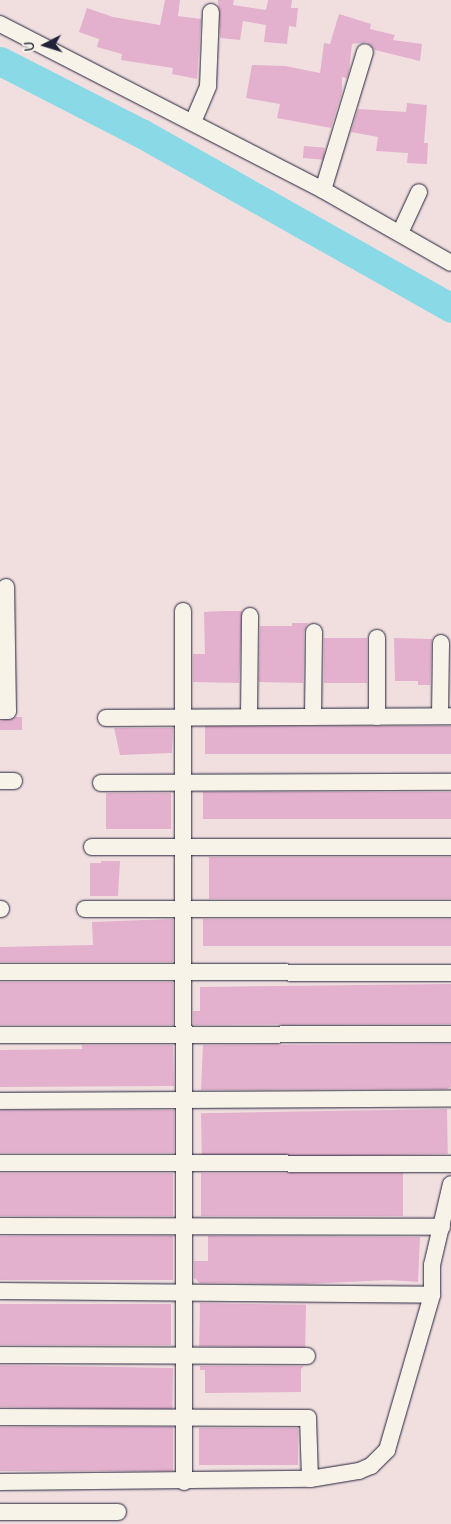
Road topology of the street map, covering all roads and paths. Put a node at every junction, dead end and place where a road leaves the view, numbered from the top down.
1 (211, 12) dead end
2 (0, 24) edge
3 (365, 52) dead end
4 (193, 122) junction
5 (323, 190) junction
6 (419, 192) dead end
7 (400, 233) junction
8 (451, 263) edge
9 (6, 587) dead end
10 (183, 611) dead end
11 (250, 616) dead end
12 (314, 632) dead end
13 (377, 638) dead end
14 (441, 643) dead end
15 (0, 712) edge
16 (446, 716) edge
17 (249, 717) junction
18 (312, 717) junction
19 (377, 717) junction
20 (106, 718) dead end
21 (183, 718) junction
22 (451, 782) edge
23 (101, 783) dead end
24 (184, 783) junction
25 (92, 847) dead end
26 (183, 847) junction
27 (451, 847) edge
28 (85, 909) dead end
29 (184, 909) junction
30 (451, 909) edge
31 (0, 972) edge
32 (184, 972) junction
33 (451, 973) edge
34 (451, 1034) edge
35 (184, 1035) junction
36 (0, 1036) edge
37 (451, 1099) edge
38 (184, 1100) junction
39 (0, 1101) edge
40 (0, 1162) edge
41 (184, 1163) junction
42 (451, 1164) edge
43 (451, 1184) edge
44 (0, 1226) edge
45 (184, 1227) junction
46 (442, 1227) junction
47 (0, 1291) edge
48 (184, 1293) junction
49 (432, 1295) junction
50 (0, 1355) edge
51 (184, 1356) junction
52 (307, 1356) dead end
53 (0, 1417) edge
54 (184, 1417) junction
55 (310, 1479) junction
56 (0, 1482) edge
57 (184, 1482) junction
58 (0, 1512) edge
59 (118, 1512) dead end

1 - 4 street
2 - 4 street
3 - 5 street
4 - 5 street
5 - 7 street
6 - 7 street
7 - 8 street
9 - 15 street
10 - 21 street
11 - 17 street
12 - 18 street
13 - 19 street
14 - 16 street
16 - 19 street
17 - 18 street
17 - 21 street
18 - 19 street
20 - 21 street
21 - 24 street
22 - 24 street
23 - 24 street
24 - 26 street
25 - 26 street
26 - 27 street
26 - 29 street
28 - 29 street
29 - 30 street
29 - 32 street
31 - 32 street
32 - 33 street
32 - 35 street
34 - 35 street
35 - 36 street
35 - 38 street
37 - 38 street
38 - 39 street
38 - 41 street
40 - 41 street
41 - 42 street
41 - 45 street
43 - 46 street
44 - 45 street
45 - 46 street
45 - 48 street
46 - 49 street
47 - 48 street
48 - 49 street
48 - 51 street
49 - 55 street
50 - 51 street
51 - 52 street
51 - 54 street
53 - 54 street
54 - 55 street
54 - 57 street
55 - 57 street
56 - 57 street
58 - 59 street

